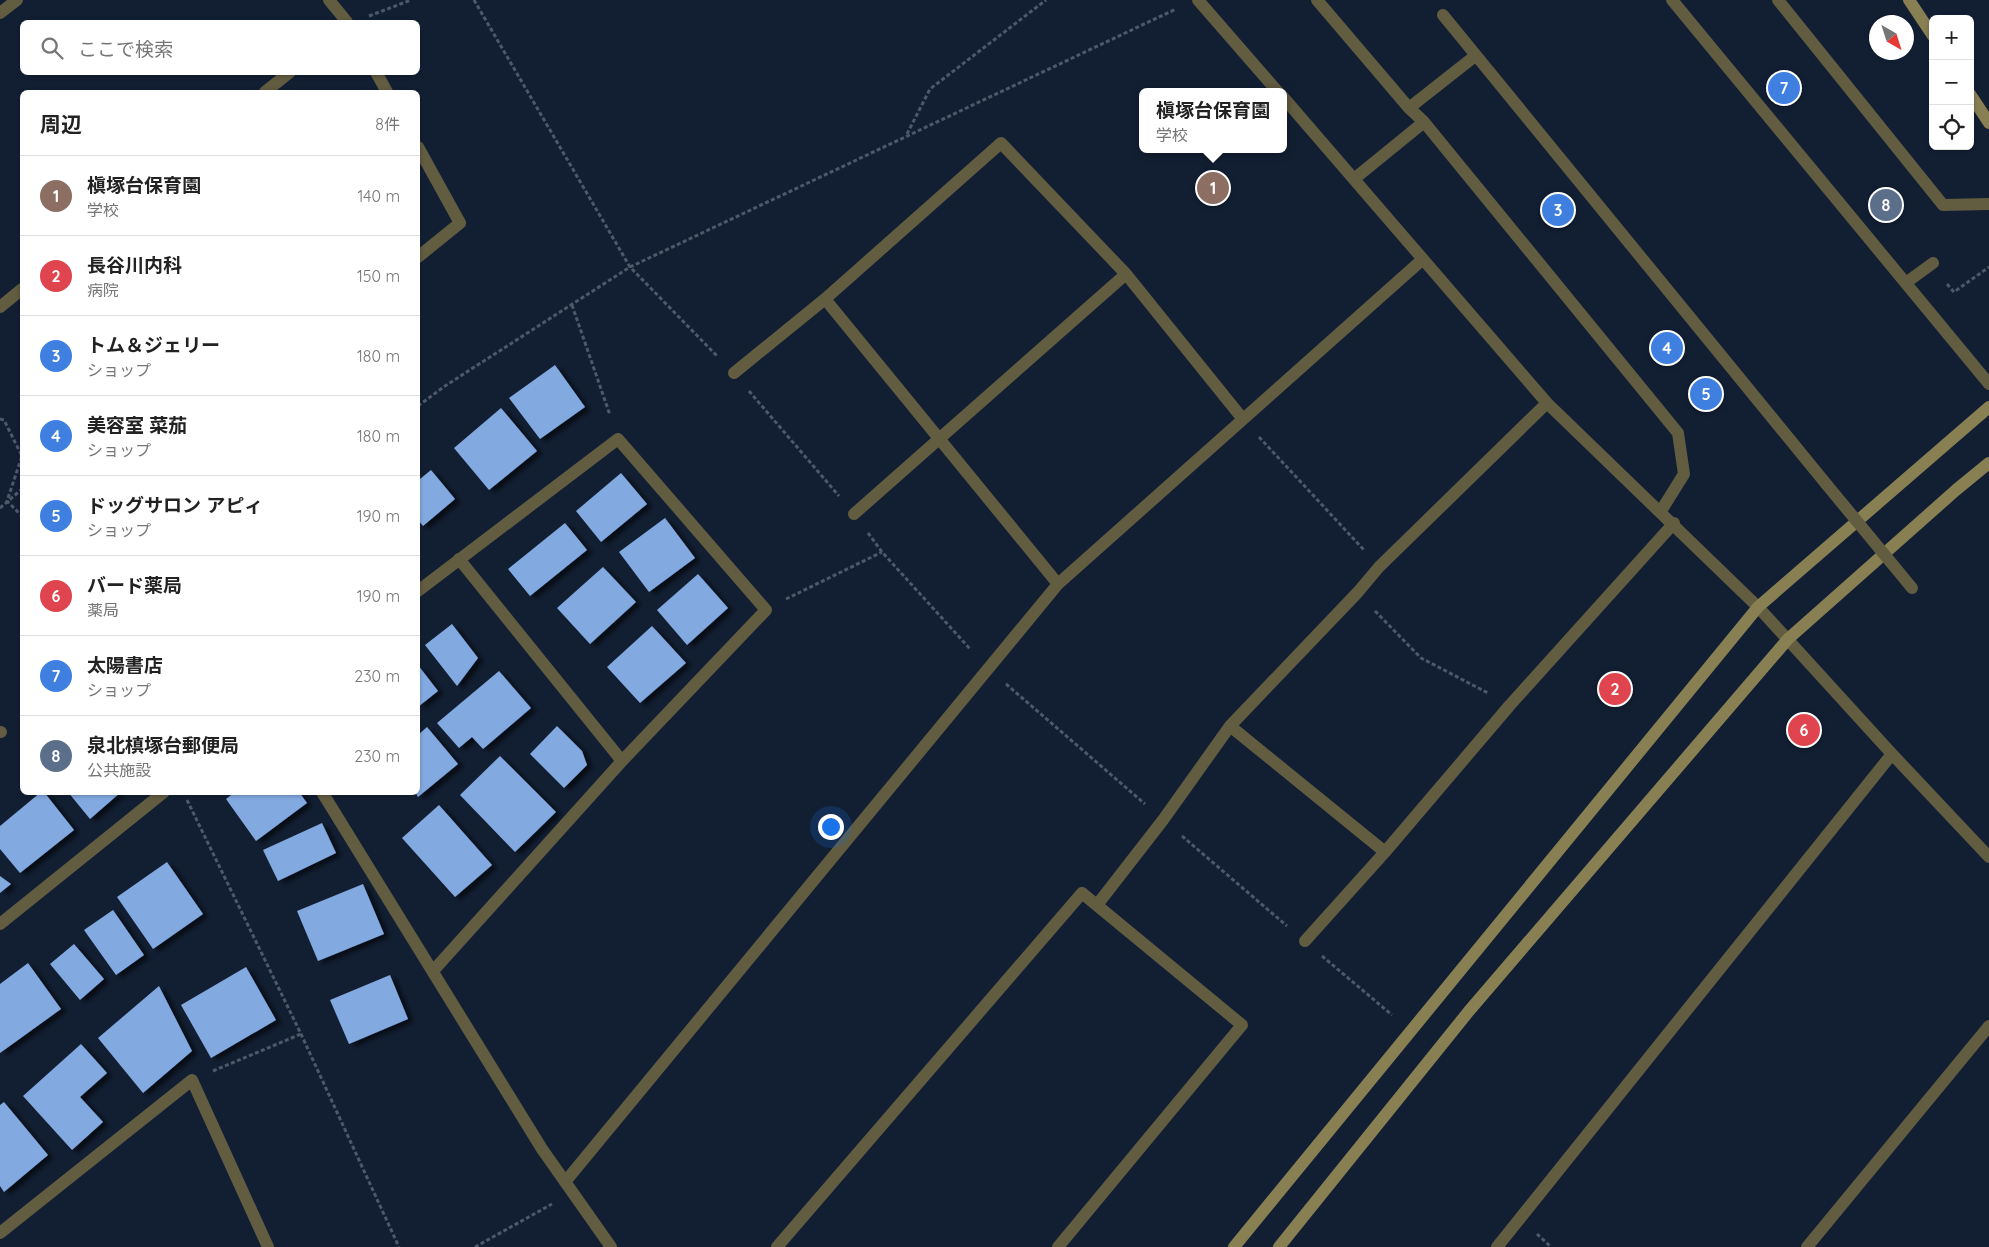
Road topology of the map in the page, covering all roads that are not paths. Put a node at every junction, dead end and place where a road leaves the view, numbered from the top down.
1 (17, 0) edge
2 (329, 0) edge
3 (1198, 0) edge
4 (1317, 0) edge
5 (1672, 0) edge
6 (1778, 0) edge
7 (1909, 0) edge
8 (0, 13) edge
9 (1442, 15) dead end
10 (345, 20) edge
11 (1929, 30) edge
12 (1475, 56) junction
13 (286, 75) edge
14 (378, 75) edge
15 (1275, 88) edge
16 (268, 90) edge
17 (386, 90) edge
18 (1974, 100) edge
19 (1287, 103) edge
20 (1409, 108) junction
21 (1424, 122) junction
22 (1989, 123) edge
23 (420, 151) edge
24 (1354, 179) junction
25 (1989, 204) edge
26 (420, 255) edge
27 (1423, 259) junction
28 (1933, 263) road end
29 (1126, 274) junction
30 (1907, 282) junction
31 (20, 291) edge
32 (825, 299) junction
33 (0, 307) edge
34 (734, 373) dead end
35 (1989, 384) edge
36 (1548, 403) junction
37 (1989, 406) edge
38 (1242, 418) junction
39 (940, 439) junction
40 (1989, 463) edge
41 (1661, 511) junction
42 (854, 514) dead end
43 (1674, 523) junction
44 (459, 559) junction
45 (1058, 584) junction
46 (1912, 588) dead end
47 (420, 589) edge
48 (1758, 607) junction
49 (1788, 639) junction
50 (1230, 726) junction
51 (1892, 754) junction
52 (622, 761) junction
53 (160, 795) edge
54 (324, 795) edge
55 (1385, 852) junction
56 (1989, 857) edge
57 (1097, 905) junction
58 (0, 924) edge
59 (1305, 941) dead end
60 (432, 971) junction
61 (1989, 1026) edge
62 (569, 1188) junction
63 (0, 1233) edge
64 (268, 1247) edge
65 (611, 1247) edge
66 (777, 1247) edge
67 (1058, 1247) edge
68 (1234, 1247) edge
69 (1279, 1247) edge
70 (1497, 1247) edge
71 (1807, 1247) edge

1 - 8 street
2 - 10 street
3 - 15 street
4 - 20 street
5 - 30 street
6 - 25 street
7 - 11 street
9 - 12 street
12 - 20 street
12 - 46 street, bridge
13 - 16 street
14 - 17 street
18 - 22 street
19 - 24 street
20 - 21 street
21 - 24 street
21 - 41 street
23 - 26 street
24 - 27 street
27 - 36 street
27 - 38 street
28 - 30 street
29 - 32 street
29 - 38 street
29 - 39 street
30 - 35 street
31 - 33 street
32 - 34 street
32 - 39 street
36 - 41 street
36 - 50 street
37 - 48 street
38 - 45 street
39 - 42 street
39 - 45 street
40 - 49 street
41 - 43 street
43 - 48 street
43 - 55 street
44 - 47 street
44 - 52 street
44 - 52 street
45 - 62 street
48 - 49 street
48 - 68 street
49 - 51 street
49 - 69 street
50 - 55 street
50 - 57 street
51 - 56 street
51 - 70 street
52 - 60 street
53 - 58 street
54 - 60 street
55 - 59 street
57 - 66 street
57 - 67 street
60 - 62 street
61 - 71 street
62 - 65 street
63 - 64 street

